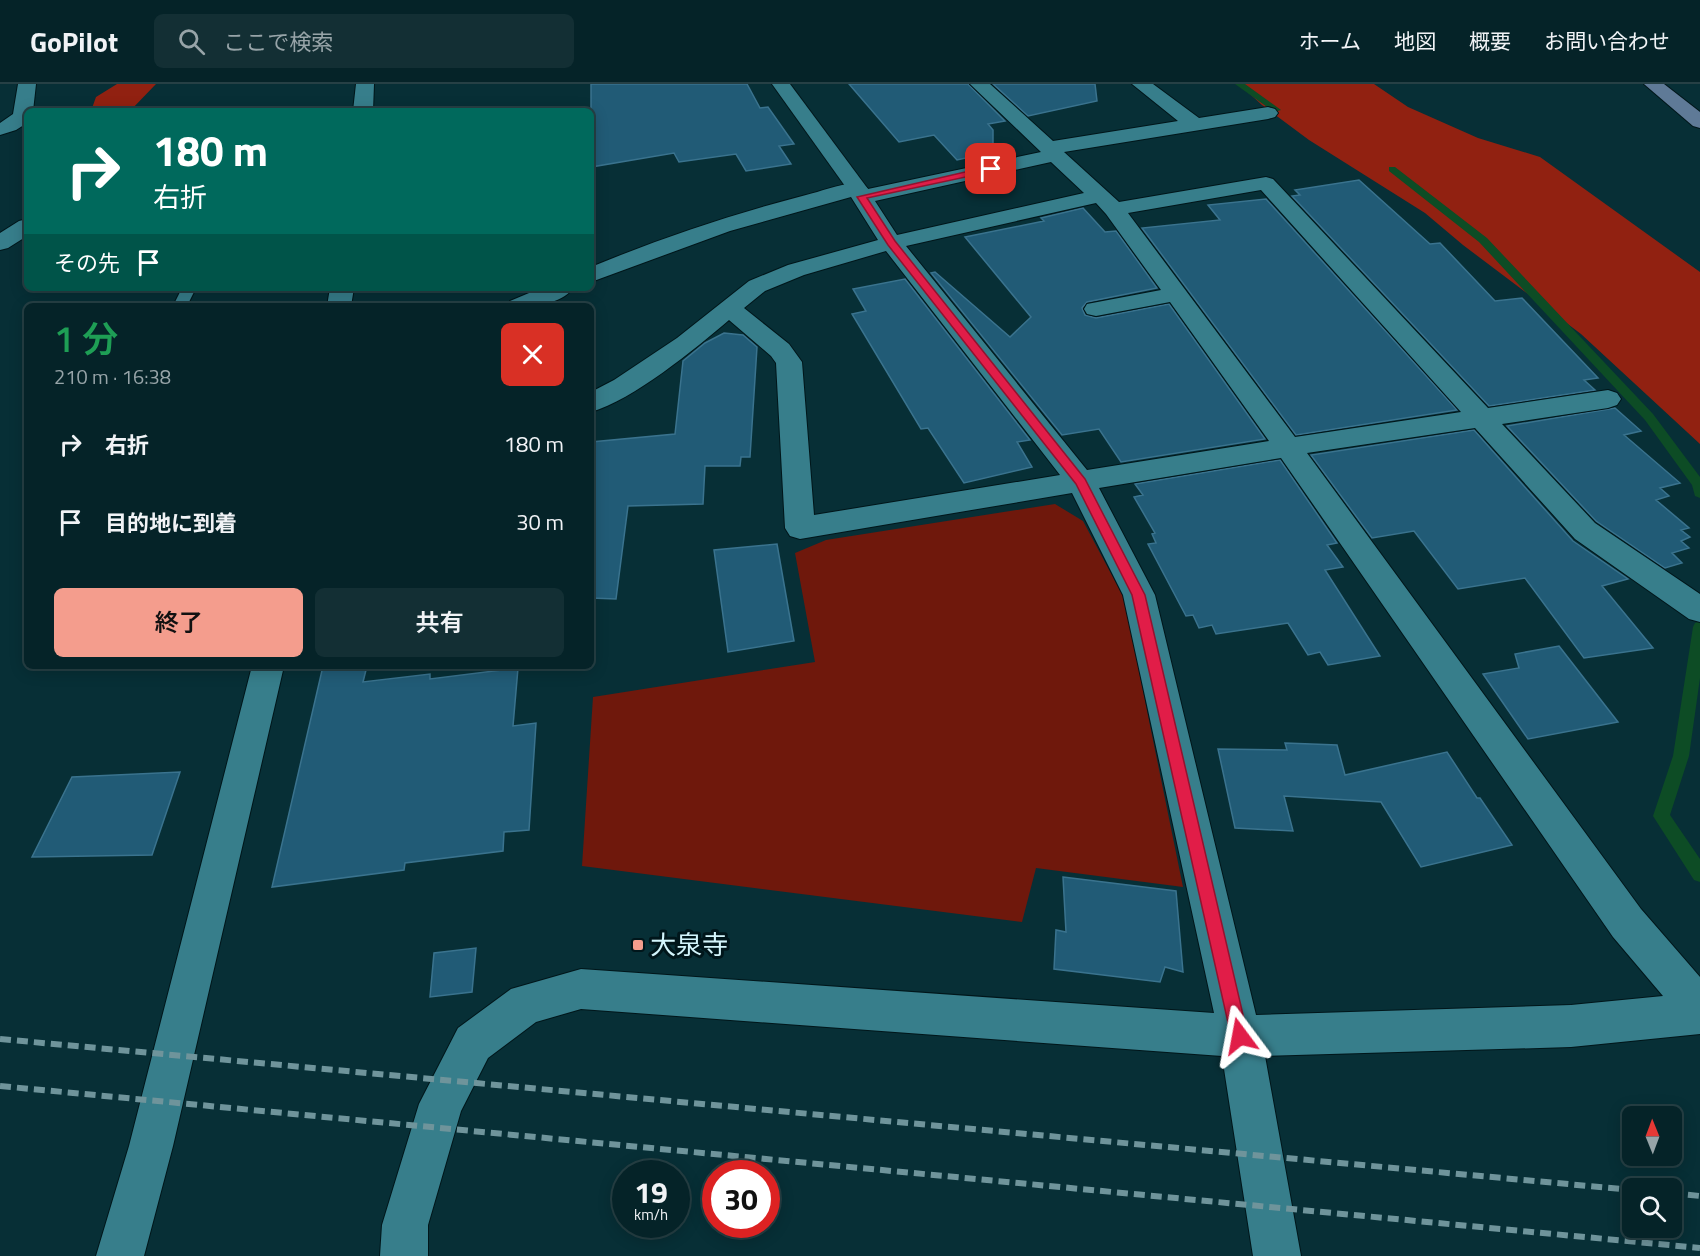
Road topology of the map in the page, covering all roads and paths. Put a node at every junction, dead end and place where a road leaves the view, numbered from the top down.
1 (27, 84) edge
2 (365, 84) edge
3 (781, 84) edge
4 (978, 84) edge
5 (1141, 84) edge
6 (1653, 84) edge
7 (24, 108) edge
8 (363, 108) edge
9 (24, 109) edge
10 (1268, 112) dead end
11 (1700, 122) edge
12 (1194, 124) junction
13 (0, 129) edge
14 (1052, 152) junction
15 (859, 193) junction
16 (1107, 202) junction
17 (24, 228) edge
18 (0, 243) edge
19 (891, 243) junction
20 (594, 274) edge
21 (554, 291) edge
22 (1177, 294) junction
23 (525, 303) edge
24 (729, 308) junction
25 (1096, 309) dead end
26 (1608, 399) dead end
27 (594, 401) edge
28 (1482, 417) junction
29 (1288, 447) junction
30 (1081, 482) junction
31 (1700, 610) edge
32 (267, 669) edge
33 (1700, 1008) edge
34 (1700, 1013) edge
35 (1240, 1036) junction
36 (120, 1256) edge
37 (404, 1256) edge
38 (1277, 1256) edge

1 - 7 street
2 - 8 street
3 - 15 street
4 - 14 street
5 - 12 street
6 - 11 main road
9 - 13 street
10 - 12 street
12 - 14 street
14 - 15 street
14 - 16 street
15 - 19 street
15 - 20 street
16 - 19 street
16 - 22 street
16 - 28 street
17 - 18 street
19 - 24 street
19 - 30 street
21 - 23 street
22 - 25 street
22 - 29 street
24 - 27 street
24 - 30 street
26 - 28 street
28 - 29 street
28 - 31 street
29 - 30 street
29 - 33 street
30 - 35 street
32 - 36 street
34 - 35 street
35 - 37 street
35 - 38 street

